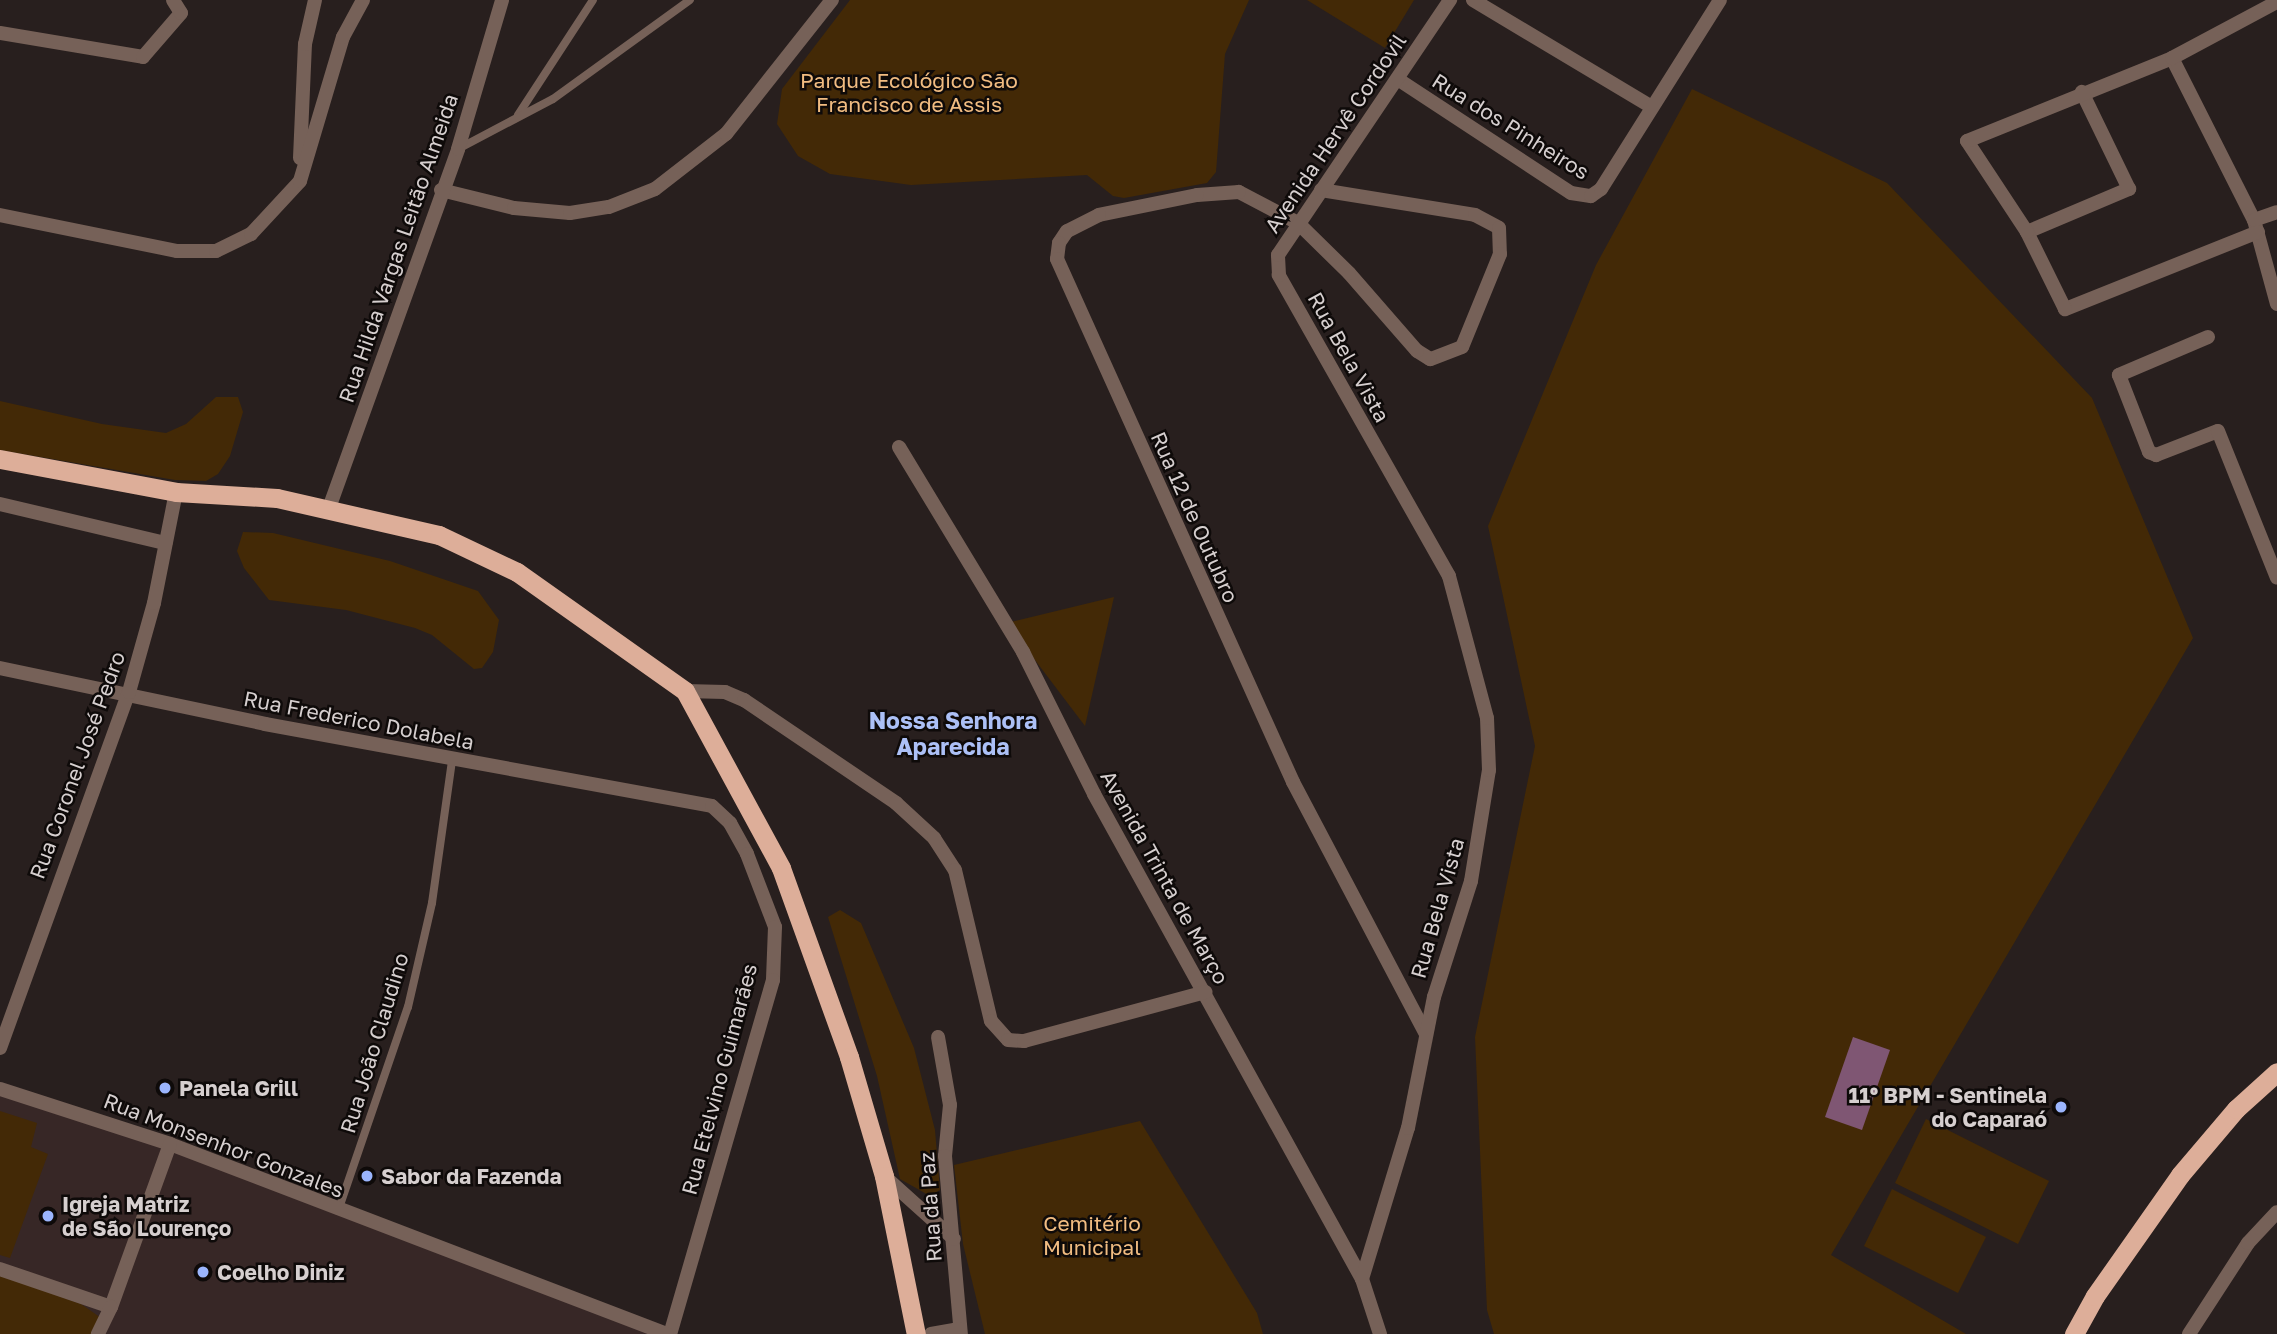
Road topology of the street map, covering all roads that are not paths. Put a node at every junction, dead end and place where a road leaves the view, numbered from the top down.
1 (173, 0) edge
2 (189, 0) edge
3 (315, 0) edge
4 (363, 0) edge
5 (502, 0) edge
6 (593, 0) edge
7 (690, 0) edge
8 (832, 0) edge
9 (1450, 0) edge
10 (1473, 0) edge
11 (1714, 2) edge
12 (2277, 2) edge
13 (181, 13) junction
14 (0, 33) edge
15 (2172, 58) junction
16 (1399, 80) junction
17 (2082, 92) junction
18 (1650, 106) junction
19 (516, 118) junction
20 (458, 149) junction
21 (300, 181) junction
22 (441, 190) junction
23 (1321, 190) junction
24 (2277, 212) edge
25 (0, 215) edge
26 (1298, 223) junction
27 (2256, 226) junction
28 (2027, 232) junction
29 (1278, 255) joint
30 (2277, 304) edge
31 (2208, 337) dead end
32 (899, 447) dead end
33 (0, 459) edge
34 (176, 492) junction
35 (0, 504) edge
36 (329, 508) junction
37 (165, 543) junction
38 (2277, 578) edge
39 (0, 668) edge
40 (685, 691) junction
41 (128, 692) junction
42 (452, 760) junction
43 (712, 806) joint
44 (1205, 992) junction
45 (1426, 1034) junction
46 (938, 1037) dead end
47 (0, 1048) edge
48 (2277, 1072) edge
49 (0, 1089) edge
50 (170, 1144) junction
51 (884, 1176) junction
52 (338, 1211) junction
53 (2277, 1212) edge
54 (954, 1239) junction
55 (0, 1269) edge
56 (1362, 1279) junction
57 (111, 1307) junction
58 (960, 1331) edge
59 (98, 1334) edge
60 (668, 1334) edge
61 (916, 1334) edge
62 (931, 1334) edge
63 (1380, 1334) edge
64 (2074, 1334) edge
65 (2189, 1334) edge

1 - 13 street
2 - 13 street
3 - 21 street
4 - 21 street
5 - 20 street, Rua Hilda Vargas Leitão Almeida
6 - 19 lane
7 - 19 lane
8 - 22 street
9 - 16 street, Avenida Hervê Cordovil
10 - 18 street
11 - 18 street
12 - 15 street
13 - 14 street
15 - 17 street
15 - 27 street
16 - 18 street, Rua dos Pinheiros
16 - 23 street, Avenida Hervê Cordovil
17 - 28 street
17 - 28 street
19 - 20 lane
20 - 22 street, Rua Hilda Vargas Leitão Almeida
21 - 25 street
22 - 36 street, Rua Hilda Vargas Leitão Almeida
23 - 26 street, Avenida Hervê Cordovil
23 - 26 street, Rua 12 de Outubro
24 - 27 street
26 - 29 street, Avenida Hervê Cordovil
26 - 45 street, Rua 12 de Outubro
27 - 28 street
27 - 30 street
29 - 45 street, Rua Bela Vista
31 - 38 street
32 - 44 street, Avenida Trinta de Março
33 - 34 highway
34 - 36 highway
34 - 37 street, Rua Coronel José Pedro
35 - 37 street
36 - 40 highway
37 - 41 street, Rua Coronel José Pedro
39 - 41 street, Rua Frederico Dolabela
40 - 44 street
40 - 51 highway
41 - 42 street, Rua Frederico Dolabela
41 - 47 street, Rua Coronel José Pedro
42 - 43 street, Rua Frederico Dolabela
42 - 52 lane, Rua João Claudino
43 - 60 street, Rua Etelvino Guimarães
44 - 56 street, Avenida Trinta de Março
45 - 56 street, Rua Bela Vista
46 - 54 street, Rua da Paz
48 - 64 highway
49 - 50 street, Rua Monsenhor Gonzales
50 - 52 street, Rua Monsenhor Gonzales
50 - 57 street
51 - 54 street
51 - 61 highway
52 - 60 street, Rua Monsenhor Gonzales
53 - 65 street
54 - 58 street, Rua da Paz
55 - 57 street
56 - 63 street, Avenida Trinta de Março
57 - 59 street
58 - 62 street

